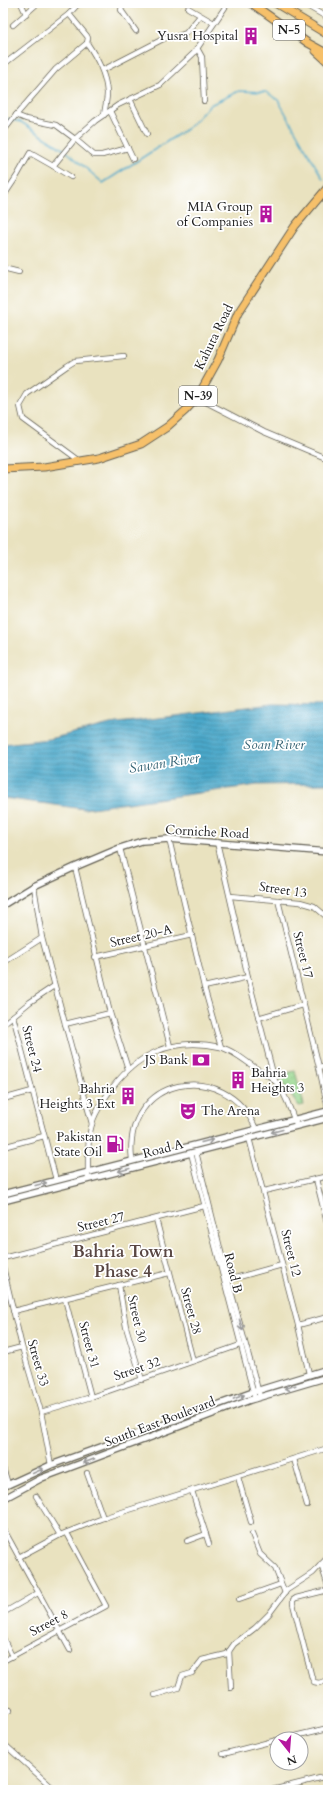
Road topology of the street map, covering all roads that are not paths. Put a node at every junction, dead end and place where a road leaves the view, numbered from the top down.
1 (21, 3) edge
2 (38, 3) edge
3 (79, 3) edge
4 (125, 3) edge
5 (228, 3) edge
6 (251, 3) edge
7 (288, 3) edge
8 (302, 3) edge
9 (278, 4) edge
10 (188, 8) dead end
11 (26, 14) junction
12 (69, 14) junction
13 (200, 16) junction
14 (328, 18) edge
15 (214, 23) junction
16 (13, 25) dead end
17 (136, 31) dead end
18 (328, 35) edge
19 (86, 43) junction
20 (308, 44) junction
21 (197, 48) junction
22 (328, 54) edge
23 (328, 62) edge
24 (3, 65) edge
25 (103, 70) junction
26 (130, 99) junction
27 (204, 101) dead end
28 (110, 111) junction
29 (104, 115) junction
30 (13, 118) junction
31 (3, 132) edge
32 (147, 134) dead end
33 (75, 139) junction
34 (128, 148) junction
35 (133, 159) dead end
36 (53, 166) junction
37 (72, 177) dead end
38 (328, 187) edge
39 (328, 195) edge
40 (3, 197) edge
41 (307, 210) junction
42 (3, 268) edge
43 (19, 272) dead end
44 (124, 356) dead end
45 (204, 400) dead end
46 (328, 459) edge
47 (80, 461) junction
48 (3, 469) edge
49 (169, 838) junction
50 (217, 842) junction
51 (120, 848) junction
52 (327, 853) edge
53 (75, 867) junction
54 (34, 886) junction
55 (230, 896) junction
56 (278, 900) junction
57 (3, 906) edge
58 (328, 918) edge
59 (192, 935) junction
60 (42, 938) junction
61 (144, 947) junction
62 (95, 957) junction
63 (3, 964) edge
64 (248, 977) junction
65 (54, 986) junction
66 (204, 987) junction
67 (303, 1005) junction
68 (110, 1013) junction
69 (13, 1016) junction
70 (258, 1018) junction
71 (3, 1024) edge
72 (64, 1024) junction
73 (170, 1046) junction
74 (221, 1047) junction
75 (328, 1065) edge
76 (319, 1067) junction
77 (128, 1069) junction
78 (275, 1081) junction
79 (32, 1091) junction
80 (3, 1099) edge
81 (328, 1110) edge
82 (328, 1118) edge
83 (294, 1120) junction
84 (92, 1124) junction
85 (297, 1126) junction
86 (256, 1129) junction
87 (44, 1136) junction
88 (249, 1138) junction
89 (3, 1147) edge
90 (194, 1152) junction
91 (132, 1160) junction
92 (88, 1172) junction
93 (328, 1176) edge
94 (88, 1179) junction
95 (316, 1179) junction
96 (56, 1180) junction
97 (264, 1191) junction
98 (3, 1194) edge
99 (3, 1201) edge
100 (204, 1206) junction
101 (156, 1220) junction
102 (328, 1227) edge
103 (3, 1258) edge
104 (282, 1265) junction
105 (3, 1267) edge
106 (169, 1273) junction
107 (228, 1280) junction
108 (118, 1285) junction
109 (65, 1299) junction
110 (13, 1311) junction
111 (328, 1316) edge
112 (298, 1325) junction
113 (240, 1345) junction
114 (22, 1347) junction
115 (3, 1352) edge
116 (193, 1361) junction
117 (328, 1369) edge
118 (309, 1374) junction
119 (328, 1377) edge
120 (142, 1380) junction
121 (256, 1391) junction
122 (91, 1397) junction
123 (258, 1398) junction
124 (41, 1412) junction
125 (328, 1448) edge
126 (294, 1459) junction
127 (51, 1465) junction
128 (3, 1468) edge
129 (87, 1473) dead end
130 (238, 1477) junction
131 (6, 1486) edge
132 (192, 1491) junction
133 (36, 1496) dead end
134 (3, 1499) edge
135 (308, 1505) dead end
136 (103, 1518) junction
137 (251, 1522) dead end
138 (3, 1528) edge
139 (67, 1533) junction
140 (206, 1534) junction
141 (252, 1534) dead end
142 (60, 1535) junction
143 (187, 1541) dead end
144 (210, 1544) dead end
145 (20, 1557) junction
146 (328, 1557) edge
147 (321, 1564) junction
148 (281, 1584) junction
149 (328, 1586) edge
150 (328, 1590) edge
151 (38, 1593) junction
152 (284, 1593) junction
153 (240, 1599) dead end
154 (3, 1613) edge
155 (58, 1631) junction
156 (3, 1638) edge
157 (70, 1650) dead end
158 (229, 1652) junction
159 (12, 1656) junction
160 (3, 1661) edge
161 (328, 1680) edge
162 (231, 1688) dead end
163 (154, 1695) dead end
164 (328, 1695) edge
165 (328, 1701) edge
166 (10, 1710) dead end
167 (3, 1714) edge
168 (328, 1728) edge
169 (309, 1733) edge
170 (269, 1742) edge
171 (3, 1743) edge
172 (223, 1754) dead end
173 (328, 1776) edge
174 (55, 1790) edge
175 (272, 1790) edge

1 - 11 street
2 - 11 street
3 - 12 street
4 - 17 street
5 - 15 street
6 - 20 highway, N-5
7 - 9 highway
8 - 14 street
9 - 18 highway, N-5
10 - 13 street
11 - 16 street
12 - 19 street
12 - 24 street
13 - 15 street
13 - 25 street
15 - 21 street
19 - 25 street
19 - 30 street
20 - 22 highway, N-5
20 - 23 highway
21 - 26 street
21 - 27 street
25 - 29 street
26 - 28 street
26 - 32 street
28 - 29 street
28 - 34 street
29 - 33 street
30 - 31 street
30 - 33 street
33 - 34 street
33 - 36 street
34 - 35 street
36 - 37 street
36 - 40 street
38 - 41 highway, Kahuta Road / N-39
39 - 41 highway, Kahuta Road / N-39
41 - 47 highway, Kahuta Road / N-39
42 - 43 street
44 - 47 street
45 - 46 street
47 - 48 highway, Kahuta Road / N-39
49 - 50 street, Corniche Road
49 - 51 street, Corniche Road
49 - 59 street
50 - 52 street, Corniche Road
50 - 55 street
51 - 53 street, Corniche Road
51 - 61 street
53 - 54 street, Corniche Road
53 - 62 street
54 - 57 street, Corniche Road
54 - 60 street
55 - 56 street, Street 13
55 - 64 street
56 - 58 street, Street 13
56 - 67 street, Street 17
59 - 61 street, Street 20-A
59 - 66 street
60 - 63 street
60 - 65 street
61 - 62 street, Street 20-A
61 - 73 street
62 - 68 street
64 - 66 street
64 - 70 street
65 - 69 street
65 - 72 street
66 - 74 street
67 - 70 street
67 - 76 street, Street 17
68 - 72 street
68 - 77 street
69 - 71 street
69 - 79 street, Street 24
70 - 78 street
72 - 84 street
73 - 74 street
73 - 77 street
74 - 78 street
75 - 76 street
76 - 81 street, Street 17
77 - 84 street
78 - 83 street
79 - 80 street
79 - 87 street, Street 24
81 - 83 street, Road A
82 - 85 street, Road A
83 - 85 street
83 - 86 street, Road A
84 - 92 street
85 -> 88 street, Road A
91 -> 86 street, Road A
86 - 91 street
87 - 89 street
87 - 96 street, Street 24
88 - 90 street, Road A
88 - 97 street, Street 12
90 -> 94 street, Road A
90 - 100 street, Road B
90 - 107 street, Road B
91 - 92 street, Road A
92 - 94 street
92 - 96 street, Road A
93 - 95 street
94 - 99 street, Road A
95 - 97 street
95 - 102 street
98 -> 96 street, Road A
97 - 104 street, Street 12
100 - 101 street, Street 27
100 - 113 street, Road B
101 - 103 street, Street 27
101 - 106 street, Street 28
104 - 107 street
104 - 112 street, Street 12
105 - 110 street, Street 33
106 - 108 street
106 - 116 street, Street 28
107 -> 121 street, Road B
108 - 109 street
108 - 120 street, Street 30
109 - 110 street
109 - 122 street, Street 31
110 - 114 street, Street 33
111 - 112 street
112 - 118 street, Street 12
113 - 116 street, Street 32
113 - 121 street, Road B
114 - 115 street
114 - 124 street, Street 33
116 - 120 street, Street 32
117 - 118 street, South East Boulevard
118 - 121 street, South East Boulevard
119 -> 123 street, South East Boulevard
120 - 122 street, Street 32
121 - 123 street, Road B
127 -> 121 street, South East Boulevard
122 - 124 street, Street 32
123 -> 134 street, South East Boulevard
124 - 127 street, Street 33
125 - 126 street
126 - 130 street
126 - 135 street
131 -> 127 street, South East Boulevard
128 - 131 street
129 - 136 street
130 - 132 street
130 - 137 street
132 - 136 street
132 - 140 street
133 - 142 street
136 - 139 street
138 - 145 street
139 - 142 street
139 - 155 street, Street 8
140 - 143 street
140 - 144 street
141 - 148 street
142 - 145 street
145 - 151 street
146 - 147 street
147 - 149 street
147 - 152 street
148 - 152 street
148 - 153 street
150 - 161 street
151 - 154 street
151 - 155 street
152 - 158 street
155 - 157 street
155 - 159 street, Street 8
156 - 159 street
158 - 162 street
158 - 163 street
159 - 160 street, Street 8
164 - 165 street
166 - 167 street
168 - 169 street
170 - 172 street
171 - 174 street
173 - 175 street

